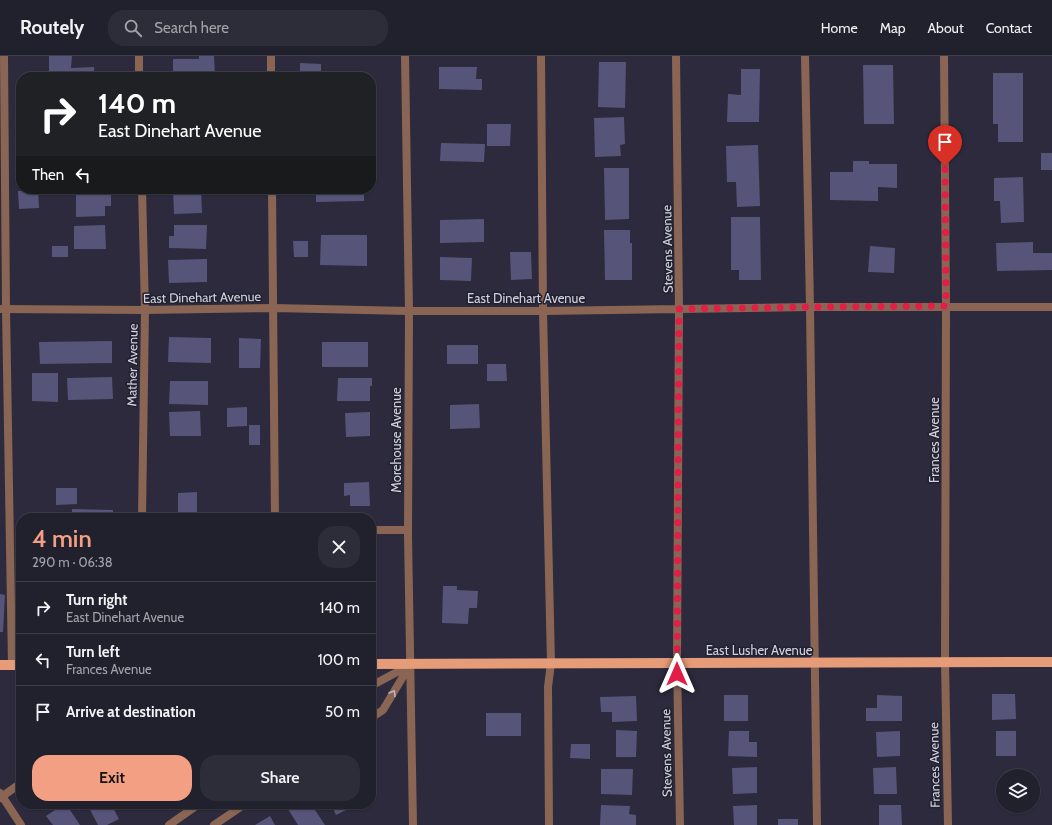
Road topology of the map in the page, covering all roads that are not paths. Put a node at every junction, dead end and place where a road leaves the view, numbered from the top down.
1 (4, 56) edge
2 (139, 56) edge
3 (271, 56) edge
4 (405, 56) edge
5 (541, 56) edge
6 (676, 56) edge
7 (805, 56) edge
8 (944, 56) edge
9 (139, 72) edge
10 (271, 72) edge
11 (142, 194) edge
12 (272, 194) edge
13 (946, 306) junction
14 (810, 307) junction
15 (1052, 307) edge
16 (273, 308) junction
17 (3, 309) edge
18 (679, 309) junction
19 (145, 310) junction
20 (409, 310) junction
21 (543, 311) junction
22 (142, 513) edge
23 (275, 513) edge
24 (376, 530) edge
25 (408, 530) junction
26 (16, 640) edge
27 (945, 662) junction
28 (1052, 662) edge
29 (551, 663) junction
30 (677, 663) junction
31 (814, 663) junction
32 (376, 664) edge
33 (410, 664) junction
34 (0, 665) edge
35 (16, 665) edge
36 (376, 683) edge
37 (376, 715) edge
38 (16, 786) edge
39 (1, 796) edge
40 (192, 809) edge
41 (238, 809) edge
42 (22, 825) edge
43 (169, 825) edge
44 (214, 825) edge
45 (412, 825) edge
46 (549, 825) edge
47 (680, 825) edge
48 (817, 825) edge
49 (948, 825) edge

1 - 17 street
2 - 9 street
3 - 10 street
4 - 20 street, Morehouse Avenue
5 - 21 street
6 - 18 street, Stevens Avenue
7 - 14 street
8 - 13 street, Frances Avenue
11 - 19 street, Mather Avenue
12 - 16 street
13 - 14 street, East Dinehart Avenue
13 - 15 street, East Dinehart Avenue
13 - 27 street, Frances Avenue
14 - 18 street, East Dinehart Avenue
14 - 31 street
16 - 19 street, East Dinehart Avenue
16 - 20 street, East Dinehart Avenue
16 - 23 street
17 - 19 street, East Dinehart Avenue
17 - 26 street
18 - 21 street, East Dinehart Avenue
18 - 30 street, Stevens Avenue
19 - 22 street, Mather Avenue
20 - 21 street, East Dinehart Avenue
20 - 25 street, Morehouse Avenue
21 - 29 street
24 - 25 street
25 - 33 street, Morehouse Avenue
27 - 28 main road, East Lusher Avenue
27 - 31 main road, East Lusher Avenue
27 - 49 street, Frances Avenue
29 - 30 main road, East Lusher Avenue
29 - 33 main road, East Lusher Avenue
29 - 46 street
30 - 31 main road, East Lusher Avenue
30 - 47 street, Stevens Avenue
31 - 48 street
32 - 33 main road, East Lusher Avenue
33 - 36 street
37 -> 33 street
33 - 45 street, Morehouse Avenue
34 - 35 main road
38 - 39 street
39 - 42 street
40 - 43 street
41 - 44 street

